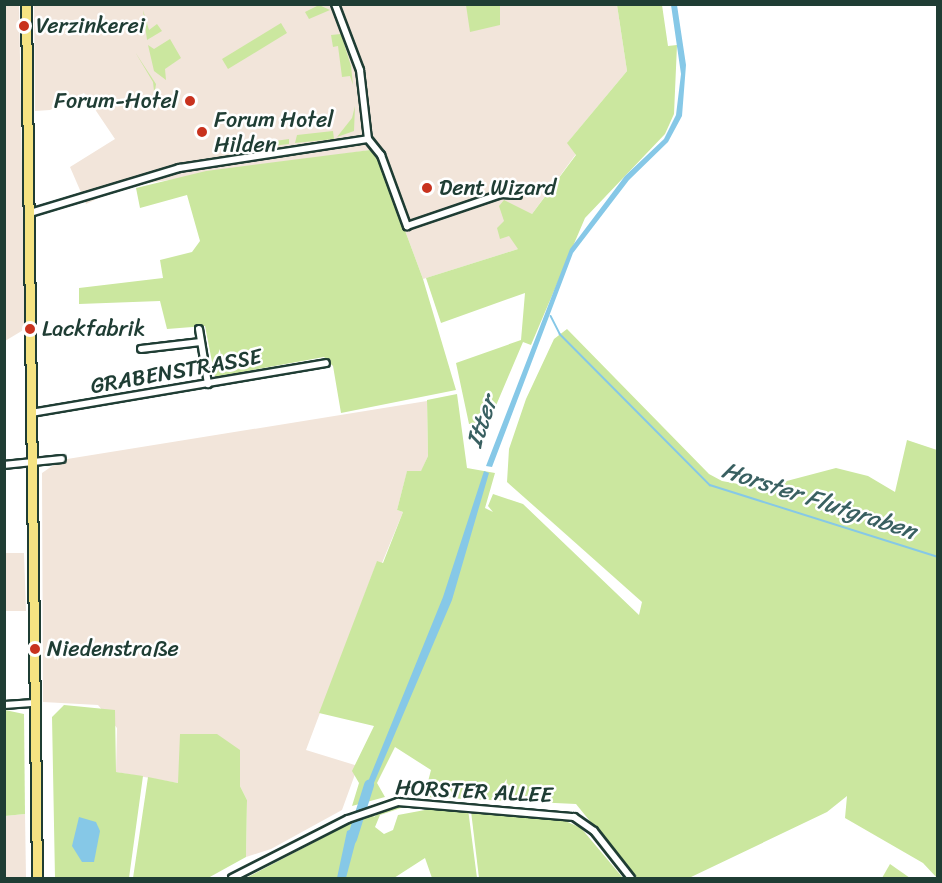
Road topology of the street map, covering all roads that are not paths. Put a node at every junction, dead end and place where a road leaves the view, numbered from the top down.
1 (26, 4) edge
2 (334, 4) edge
3 (368, 139) junction
4 (518, 195) dead end
5 (30, 213) junction
6 (199, 329) dead end
7 (201, 342) junction
8 (141, 349) dead end
9 (326, 363) dead end
10 (208, 384) junction
11 (31, 413) junction
12 (62, 459) dead end
13 (32, 463) junction
14 (4, 465) edge
15 (35, 703) junction
16 (4, 705) edge
17 (37, 879) edge
18 (232, 879) edge
19 (631, 879) edge

1 - 5 main road
2 - 3 street
3 - 4 street
3 - 5 street
5 - 11 main road
6 - 7 street
7 - 8 street
7 - 10 street
9 - 10 street, GRABENSTRASSE
10 - 11 street, GRABENSTRASSE
11 - 13 main road
12 - 13 street
13 - 14 street
13 - 15 main road
15 - 16 street
15 - 17 main road
18 - 19 street, HORSTER ALLEE

